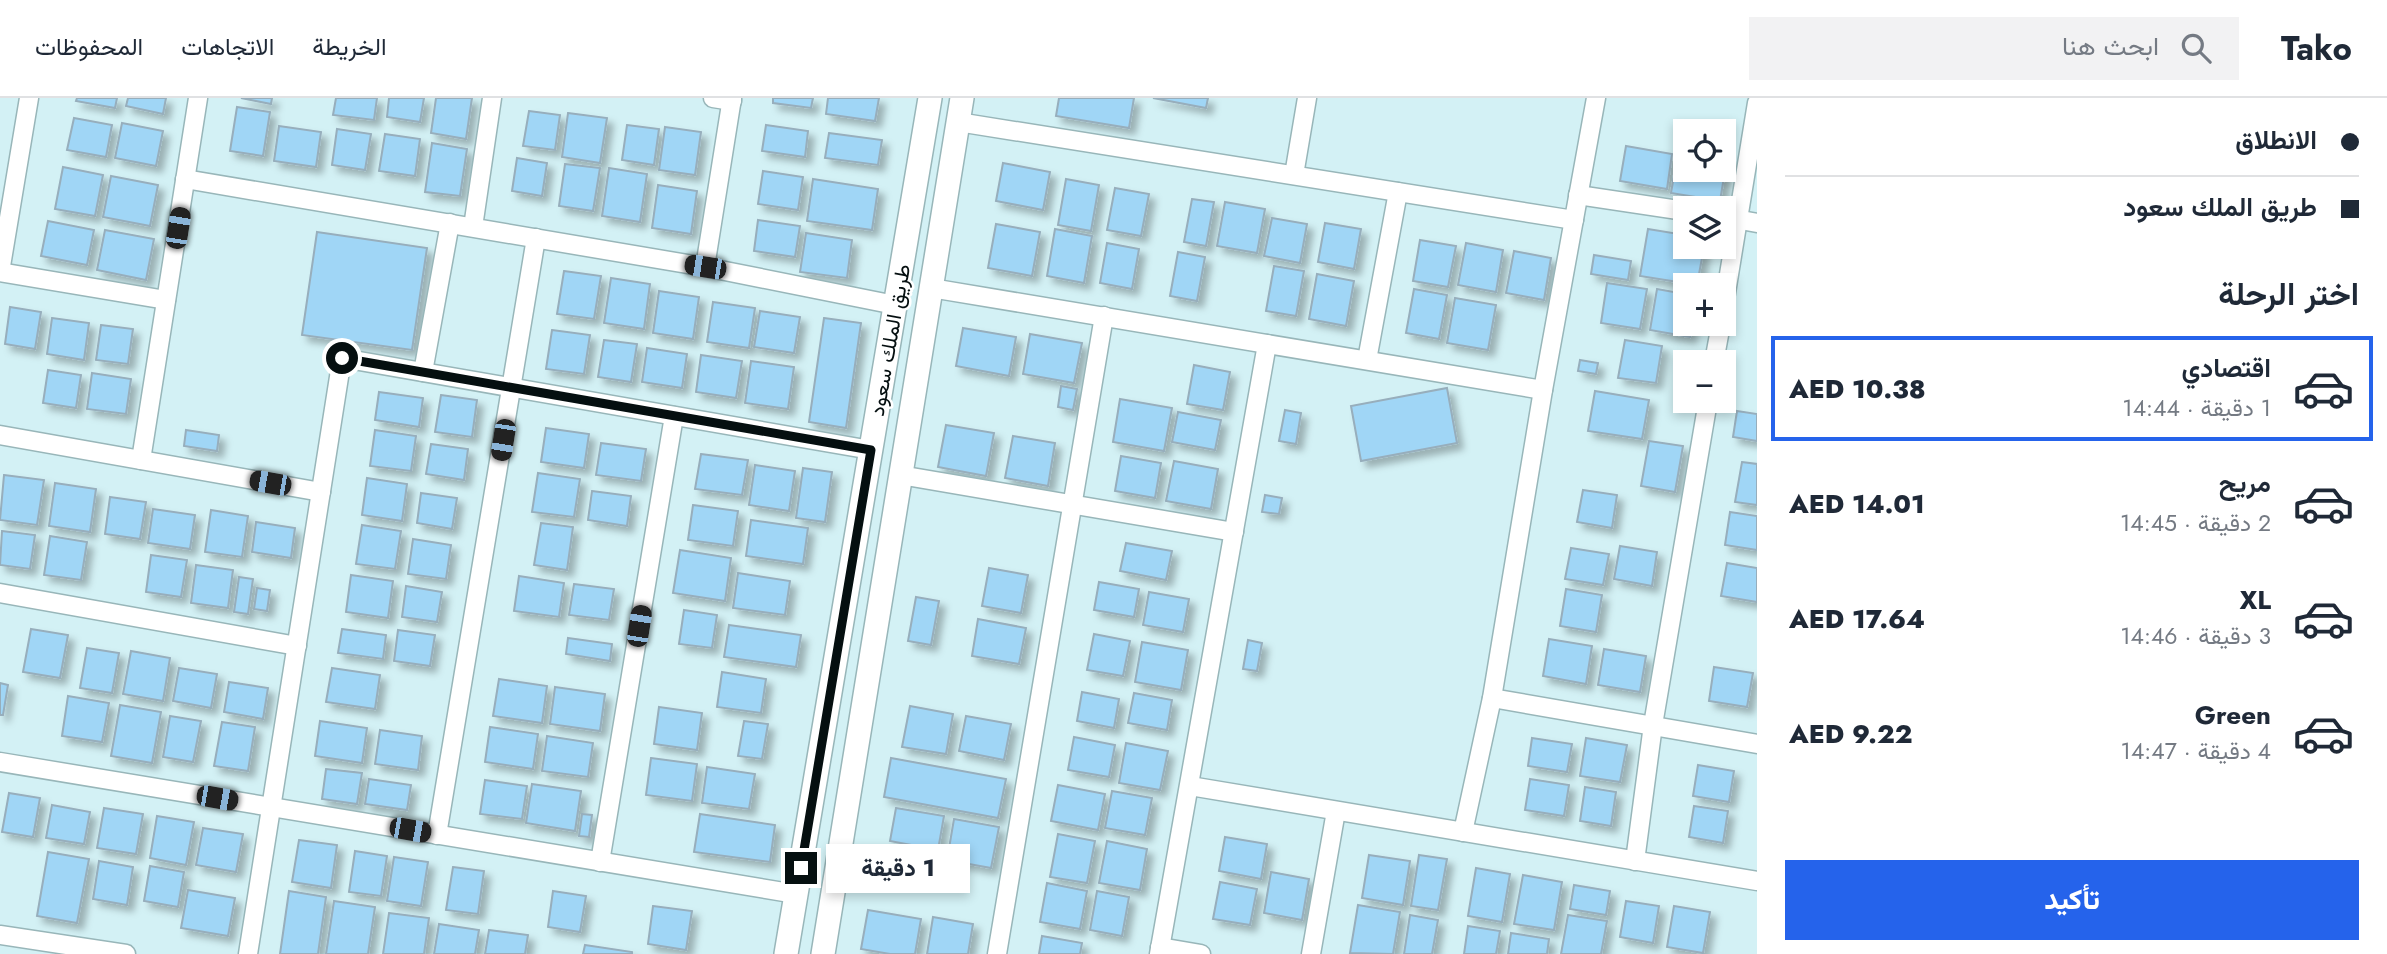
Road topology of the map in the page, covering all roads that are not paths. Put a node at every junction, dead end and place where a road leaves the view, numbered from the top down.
1 (29, 98) edge
2 (198, 98) edge
3 (492, 98) edge
4 (713, 98) edge
5 (930, 98) edge
6 (962, 98) edge
7 (1307, 98) edge
8 (1596, 98) edge
9 (732, 100) edge
10 (1757, 103) edge
11 (958, 122) junction
12 (1294, 175) junction
13 (185, 179) junction
14 (1398, 192) junction
15 (1578, 195) junction
16 (1736, 197) edge
17 (1673, 210) edge
18 (1574, 220) junction
19 (1736, 220) edge
20 (450, 223) junction
21 (1757, 223) edge
22 (473, 227) junction
23 (536, 238) junction
24 (705, 267) junction
25 (931, 288) junction
26 (166, 300) junction
27 (895, 305) junction
28 (1104, 316) junction
29 (1267, 344) junction
30 (1367, 360) junction
31 (423, 372) junction
32 (512, 388) junction
33 (1543, 390) junction
34 (1706, 413) edge
35 (674, 416) junction
36 (0, 435) edge
37 (871, 450) junction
38 (141, 460) junction
39 (900, 475) junction
40 (321, 492) junction
41 (1073, 504) junction
42 (1234, 532) junction
43 (0, 593) edge
44 (297, 646) junction
45 (1492, 698) junction
46 (1653, 725) junction
47 (1757, 744) edge
48 (0, 762) edge
49 (1190, 786) junction
50 (271, 807) junction
51 (1336, 811) junction
52 (1464, 832) junction
53 (437, 835) junction
54 (1635, 861) junction
55 (600, 862) junction
56 (1757, 881) edge
57 (796, 894) junction
58 (0, 935) edge
59 (1160, 950) edge
60 (126, 954) edge
61 (248, 954) edge
62 (786, 954) edge
63 (823, 954) edge
64 (997, 954) edge
65 (1201, 954) edge
66 (1311, 954) edge

1 - 26 street
2 - 13 street
3 - 22 street
4 - 9 street
5 - 27 main road, طريق الملك سعود
6 - 11 main road, طريق الملك سعود
7 - 12 street
8 - 15 street
9 - 24 street
10 - 16 street
11 - 12 street
11 - 25 main road, طريق الملك سعود
12 - 14 street
13 - 20 street
13 - 26 street
14 - 18 street
14 - 30 street
15 - 17 street
15 - 18 street
18 - 33 street
19 - 21 street
20 - 22 street
20 - 31 street
22 - 23 street
23 - 24 street
23 - 32 street
24 - 27 street
25 - 28 street
25 - 39 main road, طريق الملك سعود
26 - 38 street
27 - 37 main road, طريق الملك سعود
28 - 29 street
28 - 41 street
29 - 30 street
29 - 42 street
30 - 33 street
31 - 32 street
31 - 40 street
32 - 35 street
32 - 53 street
33 - 45 street
34 - 46 street
35 - 37 street
35 - 55 street
36 - 38 street
37 - 57 main road, طريق الملك سعود
38 - 40 street
39 - 41 street
39 - 63 main road, طريق الملك سعود
40 - 44 street
41 - 42 street
41 - 64 street
42 - 49 street
43 - 44 street
44 - 50 street
45 - 46 street
45 - 52 street
46 - 47 street
46 - 54 street
48 - 50 street
49 - 51 street
49 - 59 street
50 - 53 street
50 - 61 street
51 - 52 street
51 - 66 street
52 - 54 street
53 - 55 street
54 - 56 street
55 - 57 street
57 - 62 main road, طريق الملك سعود
58 - 60 street
59 - 65 street

